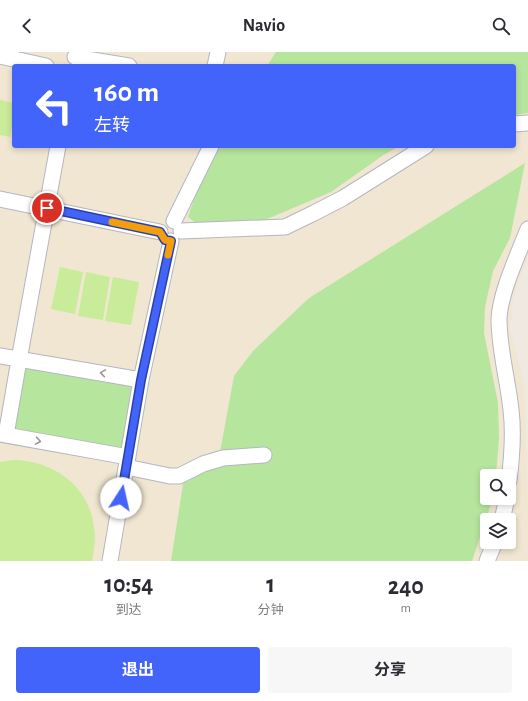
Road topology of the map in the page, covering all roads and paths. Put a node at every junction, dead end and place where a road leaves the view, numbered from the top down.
1 (218, 52) edge
2 (0, 56) edge
3 (75, 58) edge
4 (37, 64) edge
5 (116, 64) edge
6 (215, 64) edge
7 (528, 123) edge
8 (516, 124) edge
9 (58, 148) edge
10 (210, 148) edge
11 (423, 148) edge
12 (0, 199) edge
13 (47, 208) junction
14 (528, 229) edge
15 (171, 231) junction
16 (0, 356) edge
17 (19, 360) junction
18 (141, 380) junction
19 (3, 435) edge
20 (264, 455) dead end
21 (127, 462) junction
22 (510, 469) edge
23 (492, 549) edge
24 (110, 561) edge
25 (487, 561) edge

1 - 6 lane
2 - 4 lane
3 - 5 lane
7 - 8 lane
9 - 13 lane
10 - 15 lane
11 - 15 lane
12 - 13 lane
13 - 15 lane
13 - 17 lane
14 - 22 lane
15 - 18 lane
16 - 17 lane
18 -> 17 lane
17 - 19 lane
18 - 21 lane
19 -> 21 lane
20 - 21 lane
21 - 24 lane
23 - 25 lane

